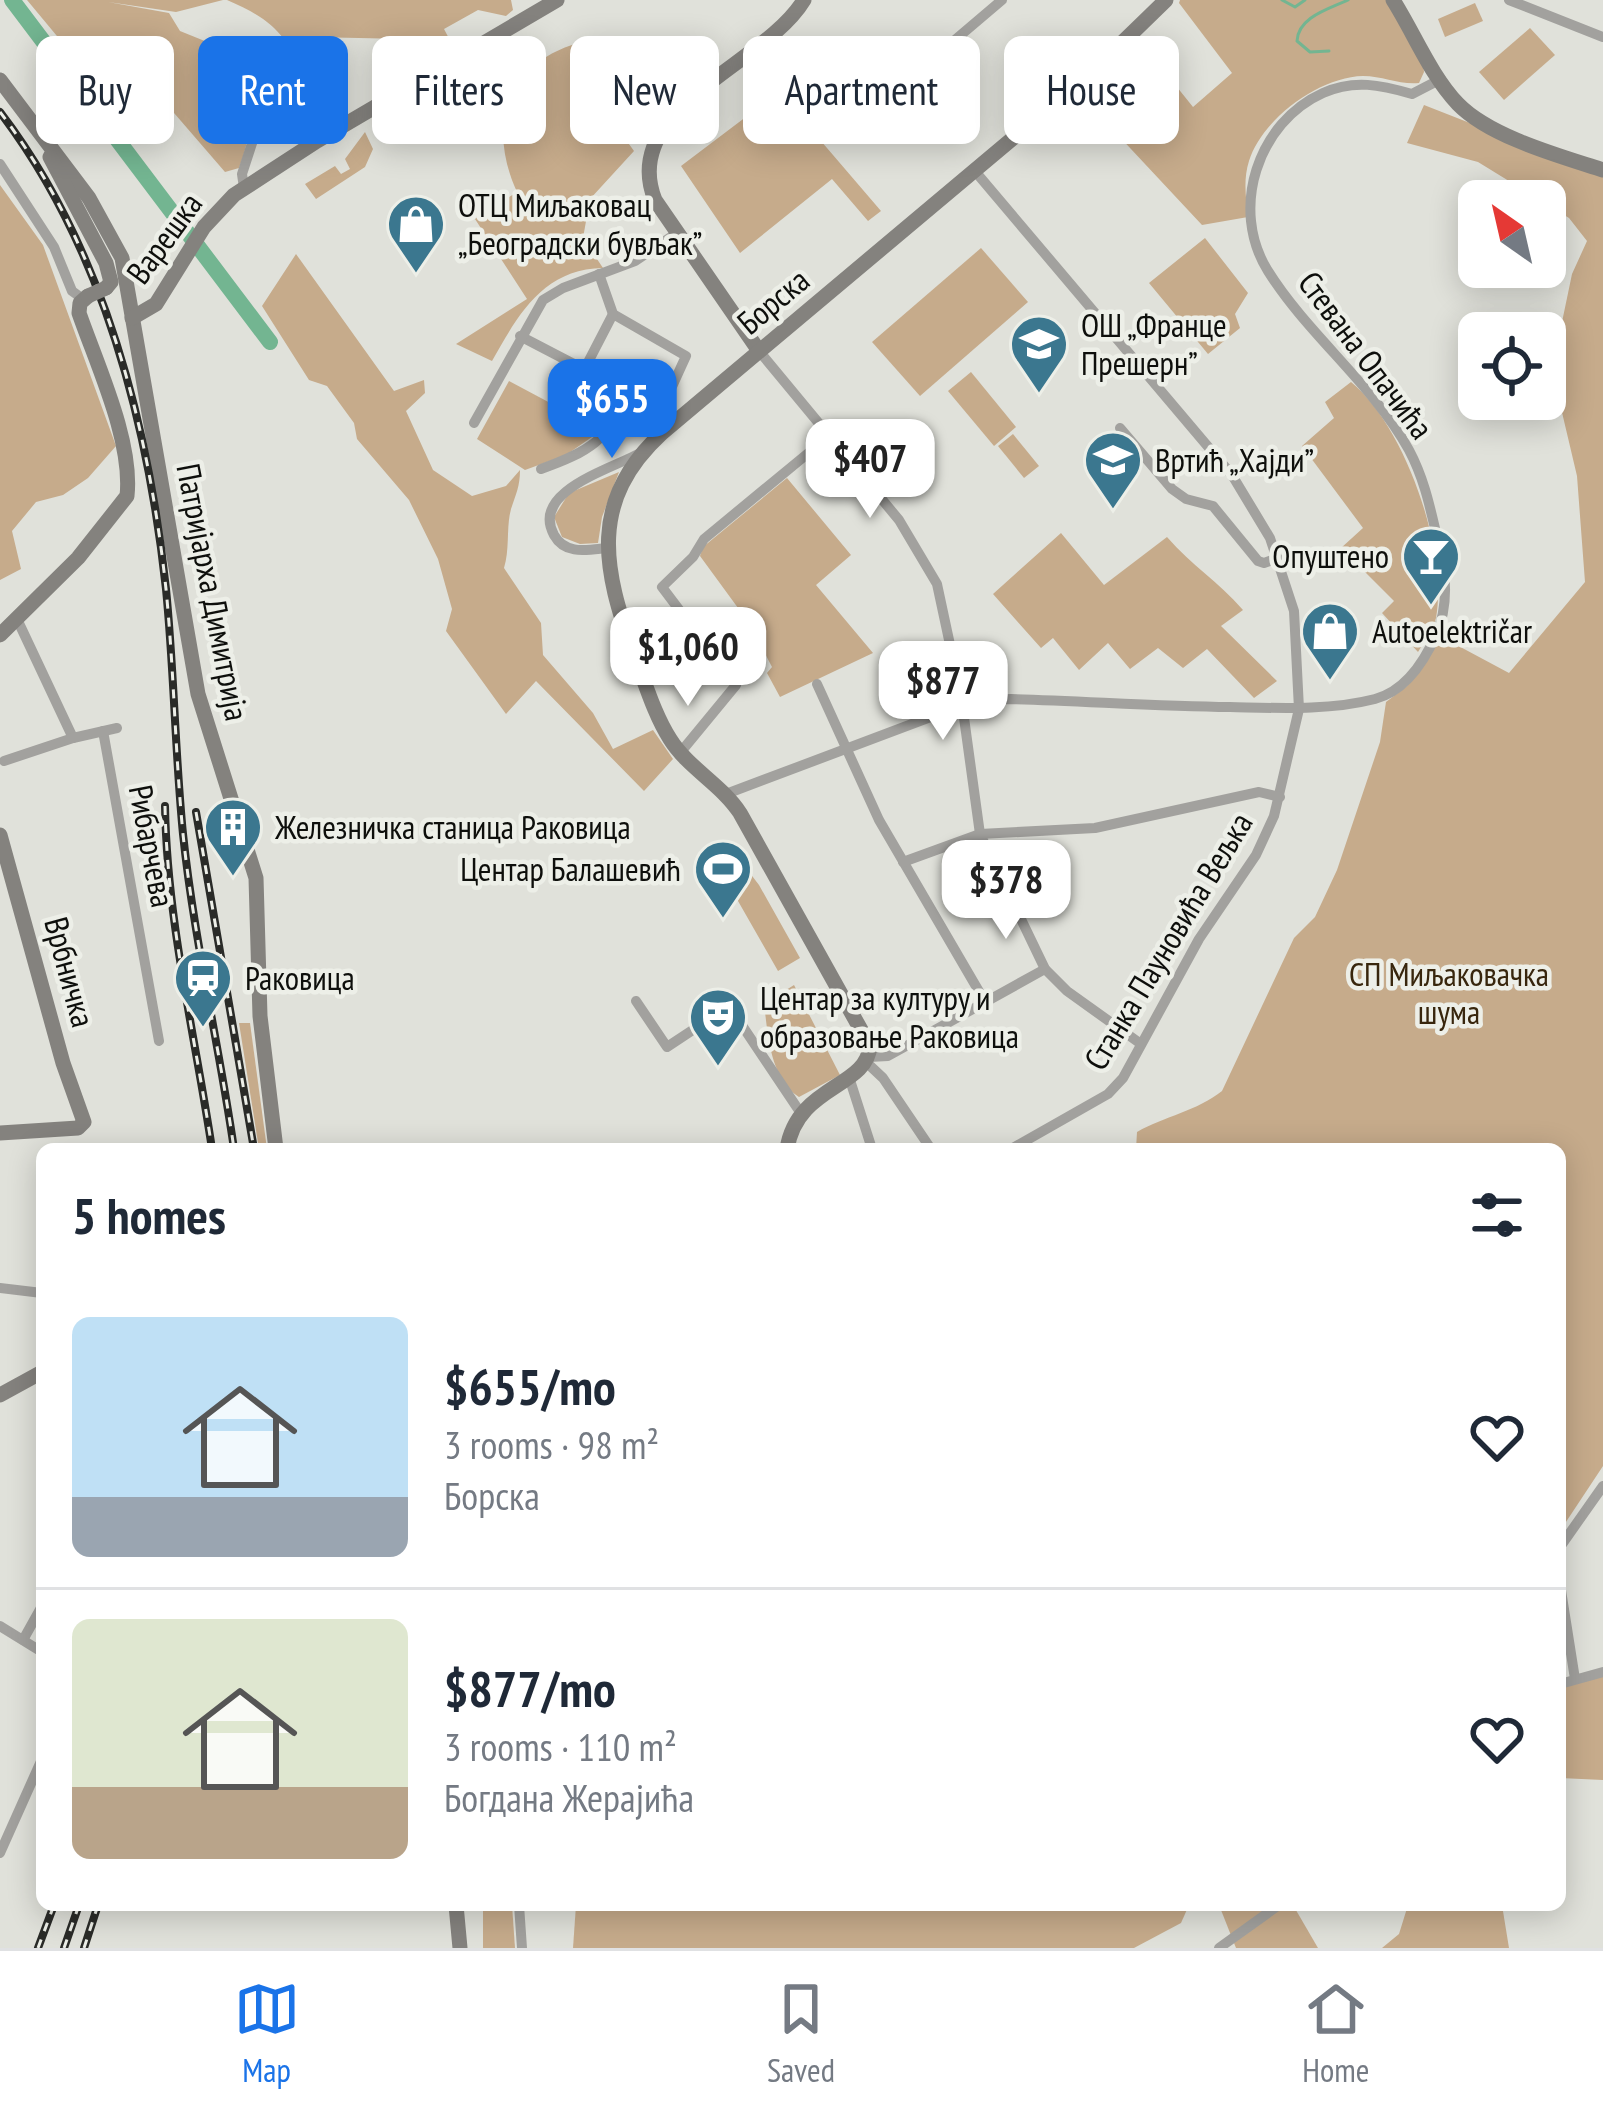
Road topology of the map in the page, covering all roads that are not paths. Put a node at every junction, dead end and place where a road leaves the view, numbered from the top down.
1 (557, 0) edge
2 (804, 0) edge
3 (1002, 0) edge
4 (1166, 0) edge
5 (1393, 0) edge
6 (1509, 0) edge
7 (959, 36) edge
8 (1603, 37) edge
9 (1441, 79) junction
10 (0, 80) edge
11 (348, 121) edge
12 (36, 126) edge
13 (47, 144) edge
14 (50, 144) edge
15 (252, 144) edge
16 (311, 144) edge
17 (0, 164) edge
18 (974, 170) junction
19 (1603, 170) edge
20 (244, 188) junction
21 (677, 232) junction
22 (598, 274) junction
23 (85, 297) junction
24 (613, 314) junction
25 (132, 318) junction
26 (520, 336) junction
27 (759, 351) junction
28 (584, 370) junction
29 (630, 393) junction
30 (475, 423) dead end
31 (1120, 428) dead end
32 (829, 436) junction
33 (643, 452) junction
34 (541, 469) dead end
35 (606, 548) junction
36 (1278, 558) junction
37 (17, 619) junction
38 (0, 635) edge
39 (817, 684) dead end
40 (962, 704) junction
41 (1299, 709) junction
42 (118, 728) dead end
43 (103, 731) junction
44 (73, 738) junction
45 (846, 748) junction
46 (680, 753) junction
47 (4, 761) dead end
48 (726, 794) junction
49 (1280, 797) junction
50 (980, 834) junction
51 (0, 835) edge
52 (903, 862) junction
53 (0, 868) edge
54 (15, 885) junction
55 (1045, 969) junction
56 (984, 1000) junction
57 (636, 1001) dead end
58 (159, 1041) dead end
59 (1141, 1044) junction
60 (868, 1060) junction
61 (849, 1077) junction
62 (800, 1112) junction
63 (0, 1133) edge
64 (276, 1143) edge
65 (788, 1143) edge
66 (870, 1143) edge
67 (927, 1143) edge
68 (1022, 1143) edge
69 (0, 1288) edge
70 (36, 1292) edge
71 (36, 1375) edge
72 (0, 1395) edge
73 (1603, 1486) edge
74 (1566, 1538) edge
75 (36, 1616) edge
76 (1566, 1622) edge
77 (2, 1632) edge
78 (22, 1640) junction
79 (36, 1648) edge
80 (1603, 1672) edge
81 (1575, 1679) junction
82 (1566, 1682) edge
83 (36, 1772) edge
84 (0, 1853) edge
85 (457, 1911) edge
86 (519, 1911) edge
87 (1271, 1911) edge
88 (460, 1948) edge
89 (522, 1948) edge
90 (1219, 1948) edge

1 - 11 main road, Варешка
2 - 21 main road
3 - 7 street
4 - 18 main road, Борска
5 - 9 main road
6 - 8 street
9 - 19 main road
9 - 41 street, Стевана Опачића
10 - 12 main road, Патријарха Димитрија
13 - 23 main road, bridge
14 - 25 main road, Патријарха Димитрија
15 - 20 street, Варешка
16 - 20 main road, Варешка
17 - 23 street
18 - 27 main road, Борска
18 - 36 street, Станка Пауновића Вељка
20 - 25 main road, Варешка
21 - 22 street
21 - 27 main road
22 - 24 street
22 - 26 street
23 - 37 main road
24 - 28 street
24 - 29 street
25 - 64 main road, Патријарха Димитрија
26 - 28 street
26 - 30 street
27 - 32 street
27 - 33 main road, Борска
28 - 29 street
29 - 34 street
31 - 36 street
32 - 40 street
32 - 46 street
33 - 35 main road, Борска
33 - 35 street
35 - 46 main road, Борска
36 - 41 street, Станка Пауновића Вељка
37 - 38 main road
37 - 44 street
39 - 45 street
40 - 41 street, Стевана Опачића
40 - 45 street, Стевана Опачића
40 - 50 street
41 - 49 street, Станка Пауновића Вељка
42 - 43 street
43 - 44 street
43 - 58 street, Рибарчева
44 - 47 street
45 - 48 street, Стевана Опачића
45 - 52 street
46 - 48 main road, Борска
48 - 60 main road, Борска
49 - 50 street
49 - 59 street, Станка Пауновића Вељка
50 - 52 street
50 - 55 street
51 - 54 main road, Врбничка
52 - 56 street
53 - 54 street
54 - 63 main road, Врбничка
55 - 56 street
55 - 59 street
56 - 60 street
57 - 62 street
59 - 68 street, Станка Пауновића Вељка
60 - 61 main road
60 - 67 street, Борска
61 - 62 main road
61 - 66 street
62 - 65 main road
69 - 70 street
71 - 72 main road
73 - 74 street
75 - 78 street
76 - 81 street
77 - 78 street
78 - 79 street
80 - 81 street
81 - 82 street
83 - 84 street
85 - 88 main road
86 - 89 street
87 - 90 street

